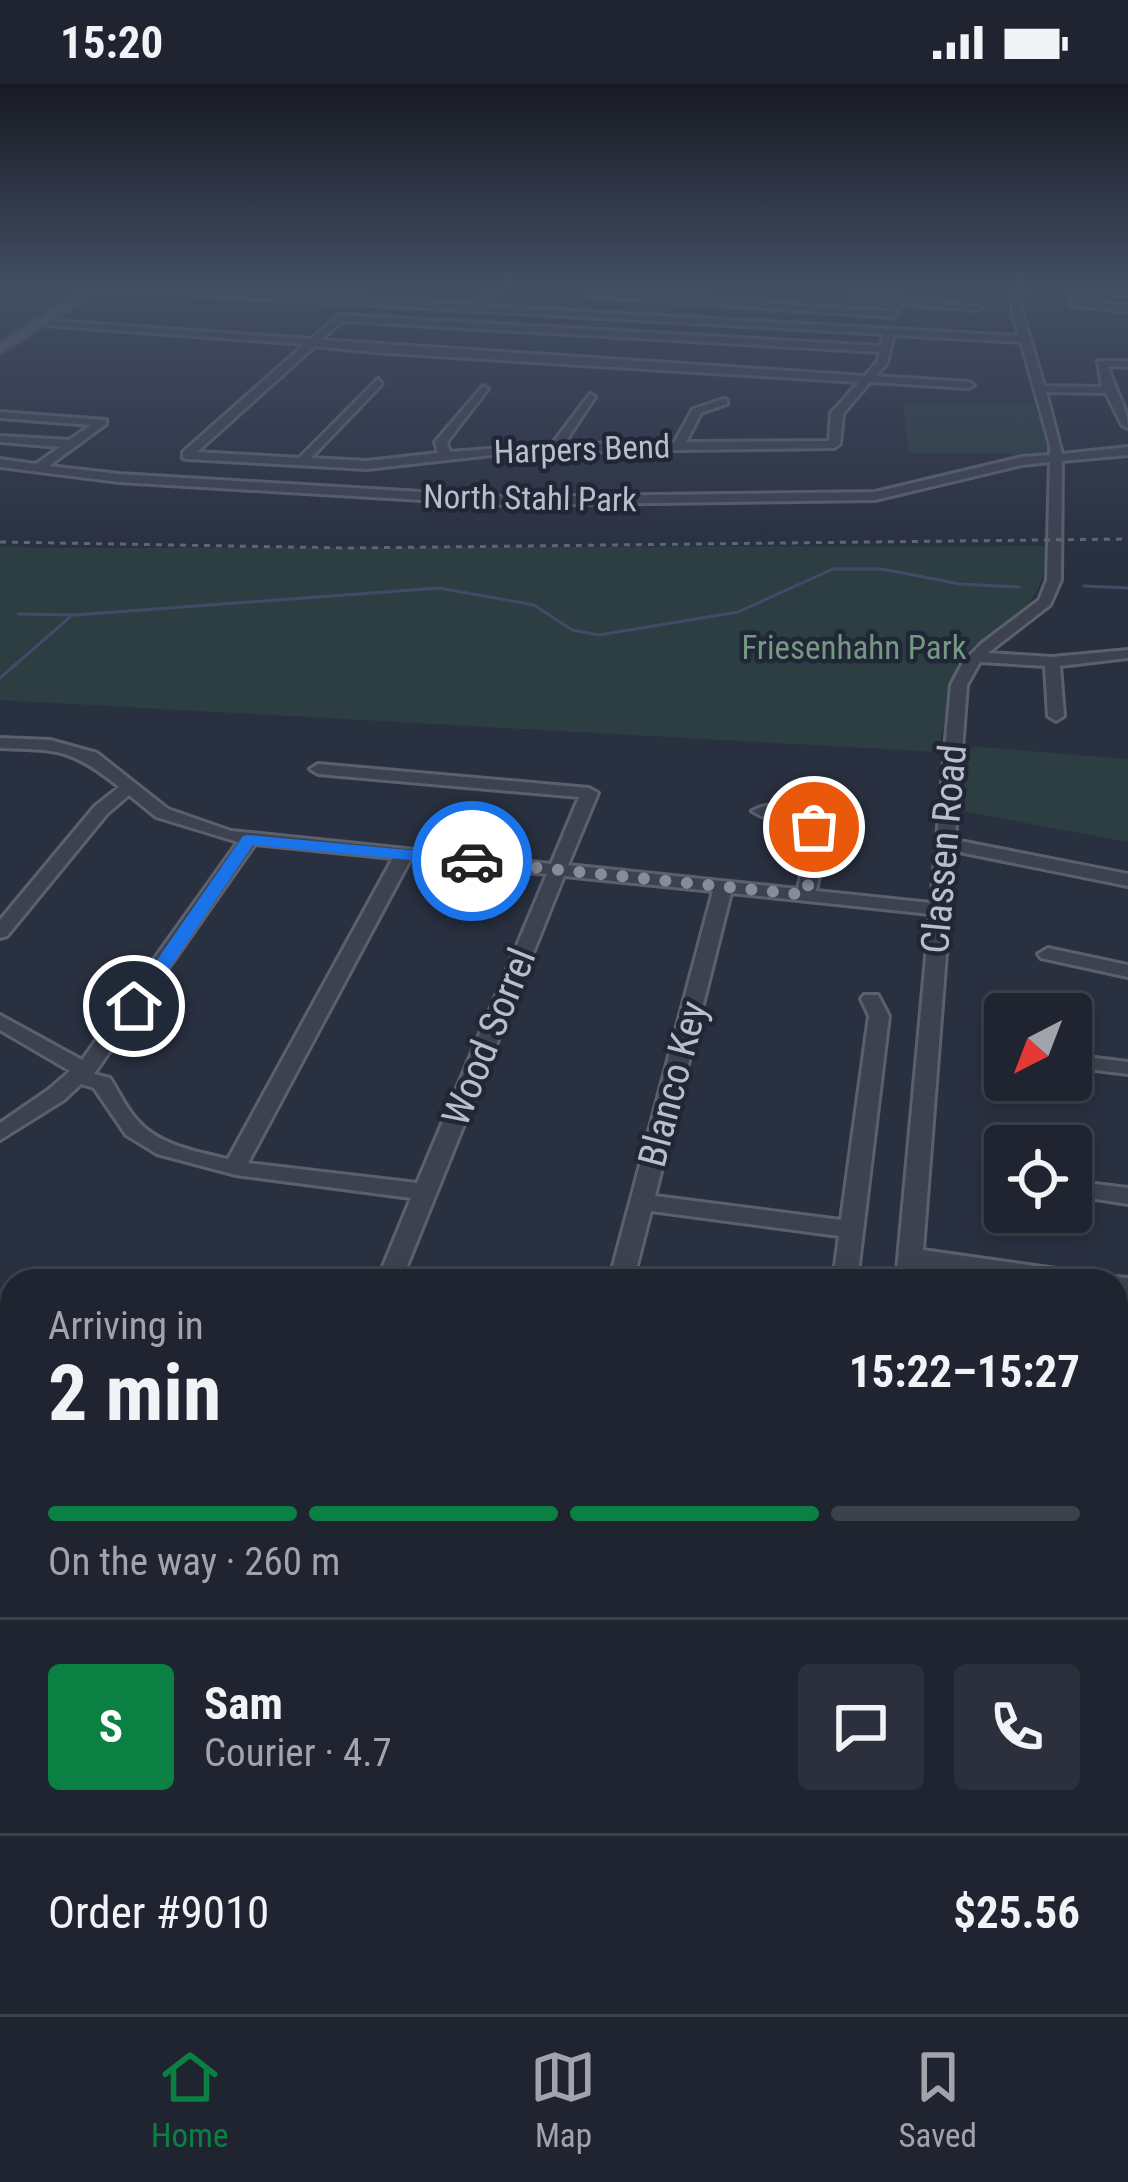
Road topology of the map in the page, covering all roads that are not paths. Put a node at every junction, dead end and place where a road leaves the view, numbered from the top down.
1 (275, 375) edge
2 (805, 375) edge
3 (871, 375) edge
4 (1037, 375) edge
5 (1105, 375) edge
6 (868, 379) junction
7 (378, 382) dead end
8 (970, 386) dead end
9 (482, 389) dead end
10 (1041, 389) junction
11 (1109, 390) junction
12 (590, 397) dead end
13 (723, 402) dead end
14 (0, 415) edge
15 (1128, 425) edge
16 (0, 439) edge
17 (71, 444) junction
18 (678, 446) junction
19 (556, 447) junction
20 (1128, 451) edge
21 (1094, 453) junction
22 (445, 457) junction
23 (302, 462) junction
24 (1055, 463) junction
25 (0, 464) edge
26 (41, 466) junction
27 (994, 468) junction
28 (1128, 654) edge
29 (976, 656) junction
30 (1052, 662) junction
31 (1056, 716) dead end
32 (1, 742) edge
33 (318, 769) dead end
34 (129, 787) junction
35 (761, 811) dead end
36 (248, 840) junction
37 (944, 843) junction
38 (404, 854) junction
39 (558, 869) junction
40 (1128, 880) edge
41 (724, 886) junction
42 (806, 895) junction
43 (938, 909) junction
44 (0, 932) edge
45 (1048, 954) dead end
46 (1128, 971) edge
47 (872, 999) dead end
48 (0, 1021) edge
49 (1092, 1063) edge
50 (1128, 1068) edge
51 (82, 1073) junction
52 (0, 1132) edge
53 (235, 1166) junction
54 (1092, 1191) edge
55 (426, 1192) junction
56 (1128, 1196) edge
57 (642, 1202) junction
58 (853, 1230) junction
59 (909, 1268) edge
60 (394, 1269) edge
61 (624, 1269) edge
62 (847, 1269) edge

1 - 23 street, Harpers Bend
2 - 6 street
3 - 6 street
4 - 10 street
5 - 11 street
6 - 8 street
6 - 18 street, Harpers Bend
7 - 23 street
9 - 22 street
10 - 11 street
10 - 24 street
11 - 15 street
12 - 19 street
13 - 18 street
14 - 17 street
16 - 17 street
17 - 26 street
18 - 19 street, Harpers Bend
19 - 22 street, Harpers Bend
20 - 21 street
21 - 24 street
21 - 24 street
22 - 23 street, Harpers Bend
24 - 27 street, North Stahl Park
24 - 27 street
24 - 29 street
25 - 26 street, North Stahl Park
26 - 27 street, North Stahl Park
28 - 30 street
29 - 30 street
29 - 37 street, Classen Road
30 - 31 street
32 - 34 street
33 - 39 street, Wood Sorrel
34 - 36 street
34 - 44 street
35 - 42 street
36 - 38 street
36 - 51 street
37 - 40 street
37 - 43 street, Classen Road
38 - 39 street
38 - 53 street
39 - 41 street
39 - 55 street, Wood Sorrel
41 - 42 street
41 - 57 street, Blanco Key
42 - 43 street
43 - 59 street, Classen Road
45 - 46 street
47 - 58 street
48 - 51 street
49 - 50 street
51 - 52 street
51 - 53 street
53 - 55 street
54 - 56 street
55 - 60 street, Wood Sorrel
57 - 58 street
57 - 61 street, Blanco Key
58 - 62 street

